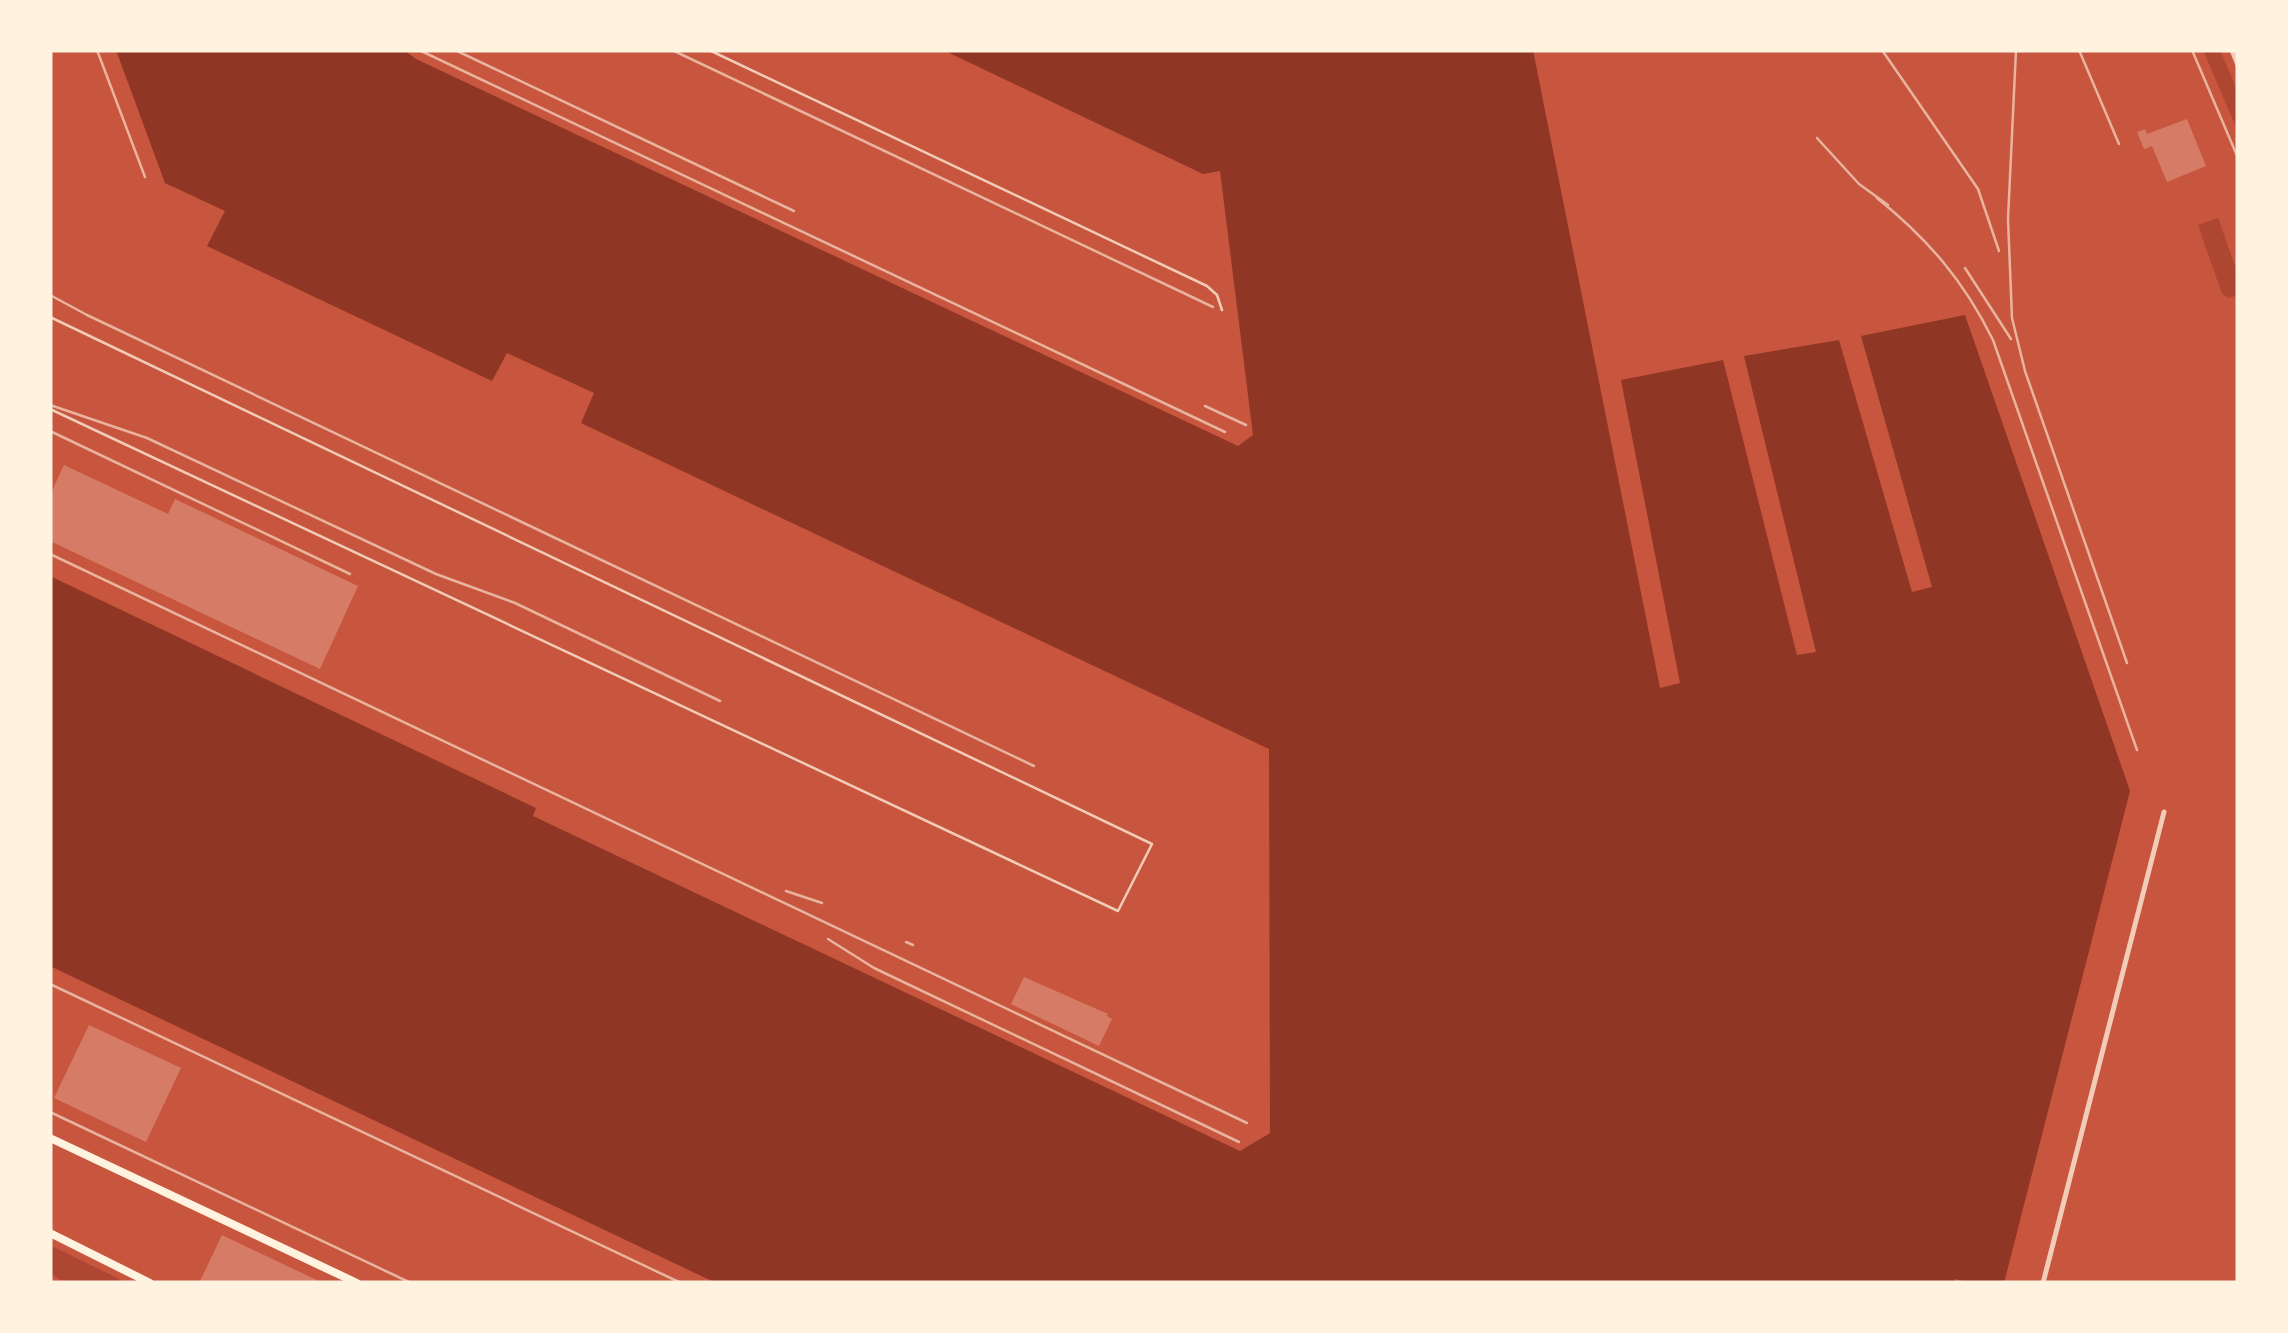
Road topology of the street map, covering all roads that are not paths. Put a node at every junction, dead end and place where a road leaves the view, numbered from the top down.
1 (709, 50) edge
2 (2232, 50) edge
3 (2238, 65) edge
4 (1222, 310) dead end
5 (50, 317) edge
6 (50, 409) edge
7 (2164, 812) dead end
8 (50, 1138) edge
9 (50, 1233) edge
10 (150, 1283) edge
11 (357, 1283) edge
12 (2043, 1283) edge

1 - 4 lane
2 - 3 street
5 - 6 lane
7 - 12 street
8 - 11 highway
9 - 10 highway

